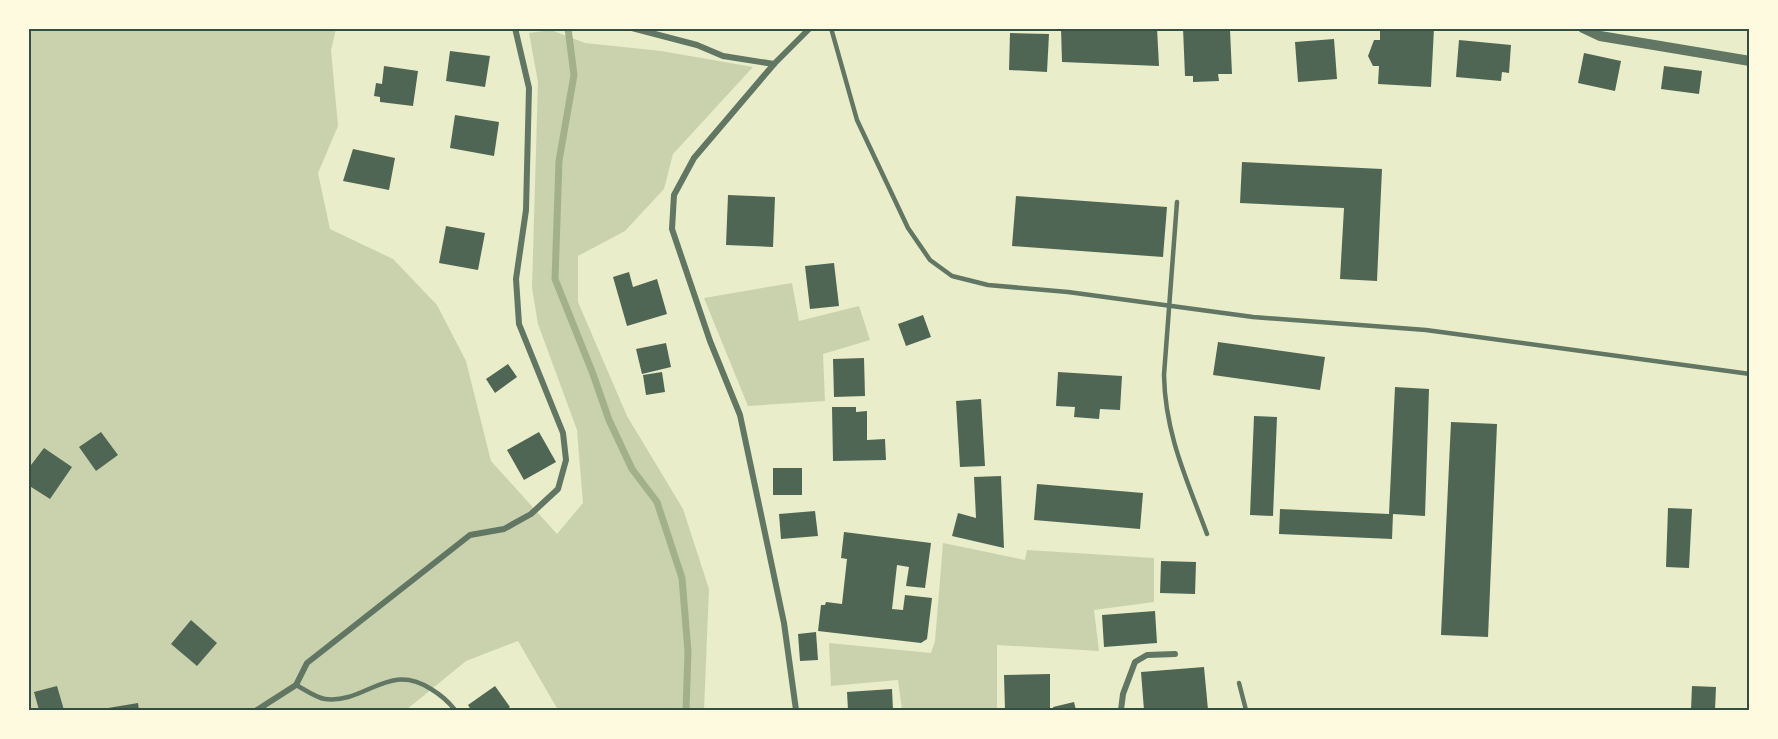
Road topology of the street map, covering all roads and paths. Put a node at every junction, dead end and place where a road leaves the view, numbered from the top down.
1 (515, 28) edge
2 (632, 28) edge
3 (810, 28) edge
4 (831, 28) edge
5 (1583, 28) edge
6 (1749, 61) edge
7 (774, 64) junction
8 (1177, 202) dead end
9 (1169, 306) junction
10 (1749, 374) edge
11 (1207, 534) dead end
12 (1175, 654) dead end
13 (1239, 683) dead end
14 (296, 685) junction
15 (257, 711) edge
16 (455, 711) edge
17 (796, 711) edge
18 (1121, 711) edge
19 (1246, 711) edge

1 - 14 street
2 - 7 street
3 - 7 street
4 - 9 lane
5 - 6 street
7 - 17 street
8 - 9 lane
9 - 10 lane
9 - 11 lane
12 - 18 street
13 - 19 lane
14 - 15 street
14 - 16 lane

